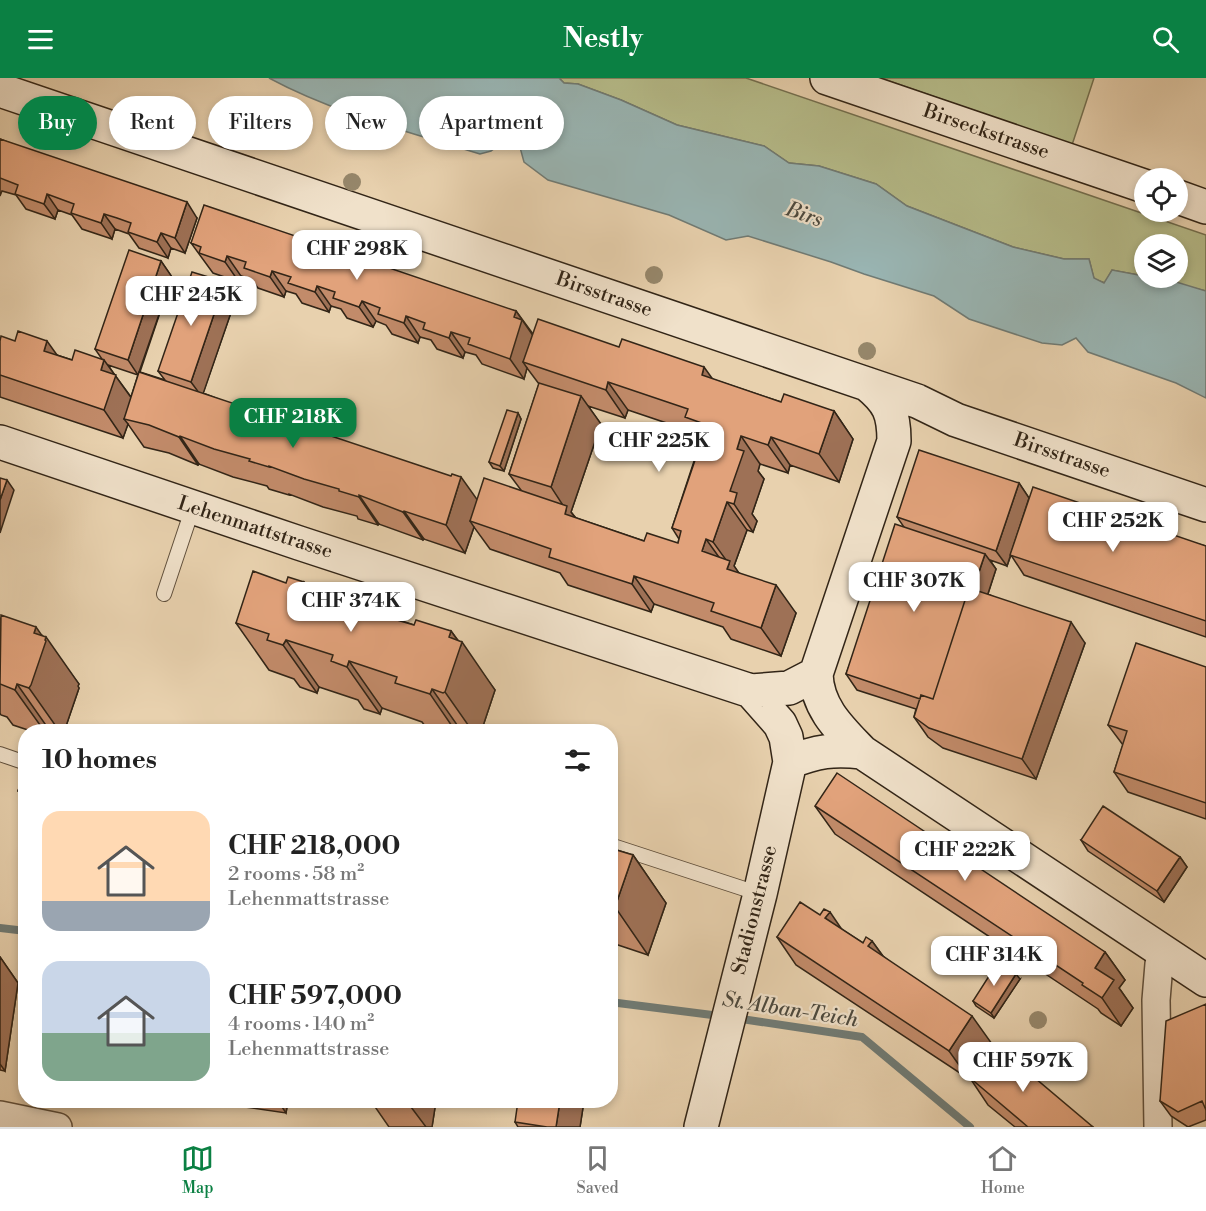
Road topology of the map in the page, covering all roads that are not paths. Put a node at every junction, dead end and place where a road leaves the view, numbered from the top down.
1 (827, 78) edge
2 (0, 90) edge
3 (1134, 183) edge
4 (1188, 201) edge
5 (1206, 207) edge
6 (867, 384) junction
7 (956, 420) junction
8 (894, 441) junction
9 (0, 442) edge
10 (1206, 505) edge
11 (193, 507) junction
12 (164, 594) dead end
13 (816, 674) junction
14 (751, 691) junction
15 (862, 752) junction
16 (0, 754) edge
17 (18, 760) edge
18 (790, 762) junction
19 (618, 848) edge
20 (760, 894) junction
21 (1163, 952) junction
22 (1206, 980) edge
23 (0, 1115) edge
24 (57, 1127) edge
25 (701, 1127) edge
26 (1158, 1127) edge

1 - 3 street, Birseckstrasse
2 - 6 street, Birsstrasse
4 - 5 street
6 - 7 street, Birsstrasse
6 - 8 street
7 - 8 street
7 - 10 street, Birsstrasse
8 - 13 street
9 - 11 street, Lehenmattstrasse
11 - 12 lane
11 - 14 street, Lehenmattstrasse
13 - 14 street, Lehenmattstrasse
13 - 15 street
14 - 18 street, Lehenmattstrasse
15 - 18 street
15 - 21 street
16 - 17 lane
18 - 20 street, Stadionstrasse
19 - 20 lane
20 - 25 street, Stadionstrasse
21 - 22 street
21 - 26 street
23 - 24 street

